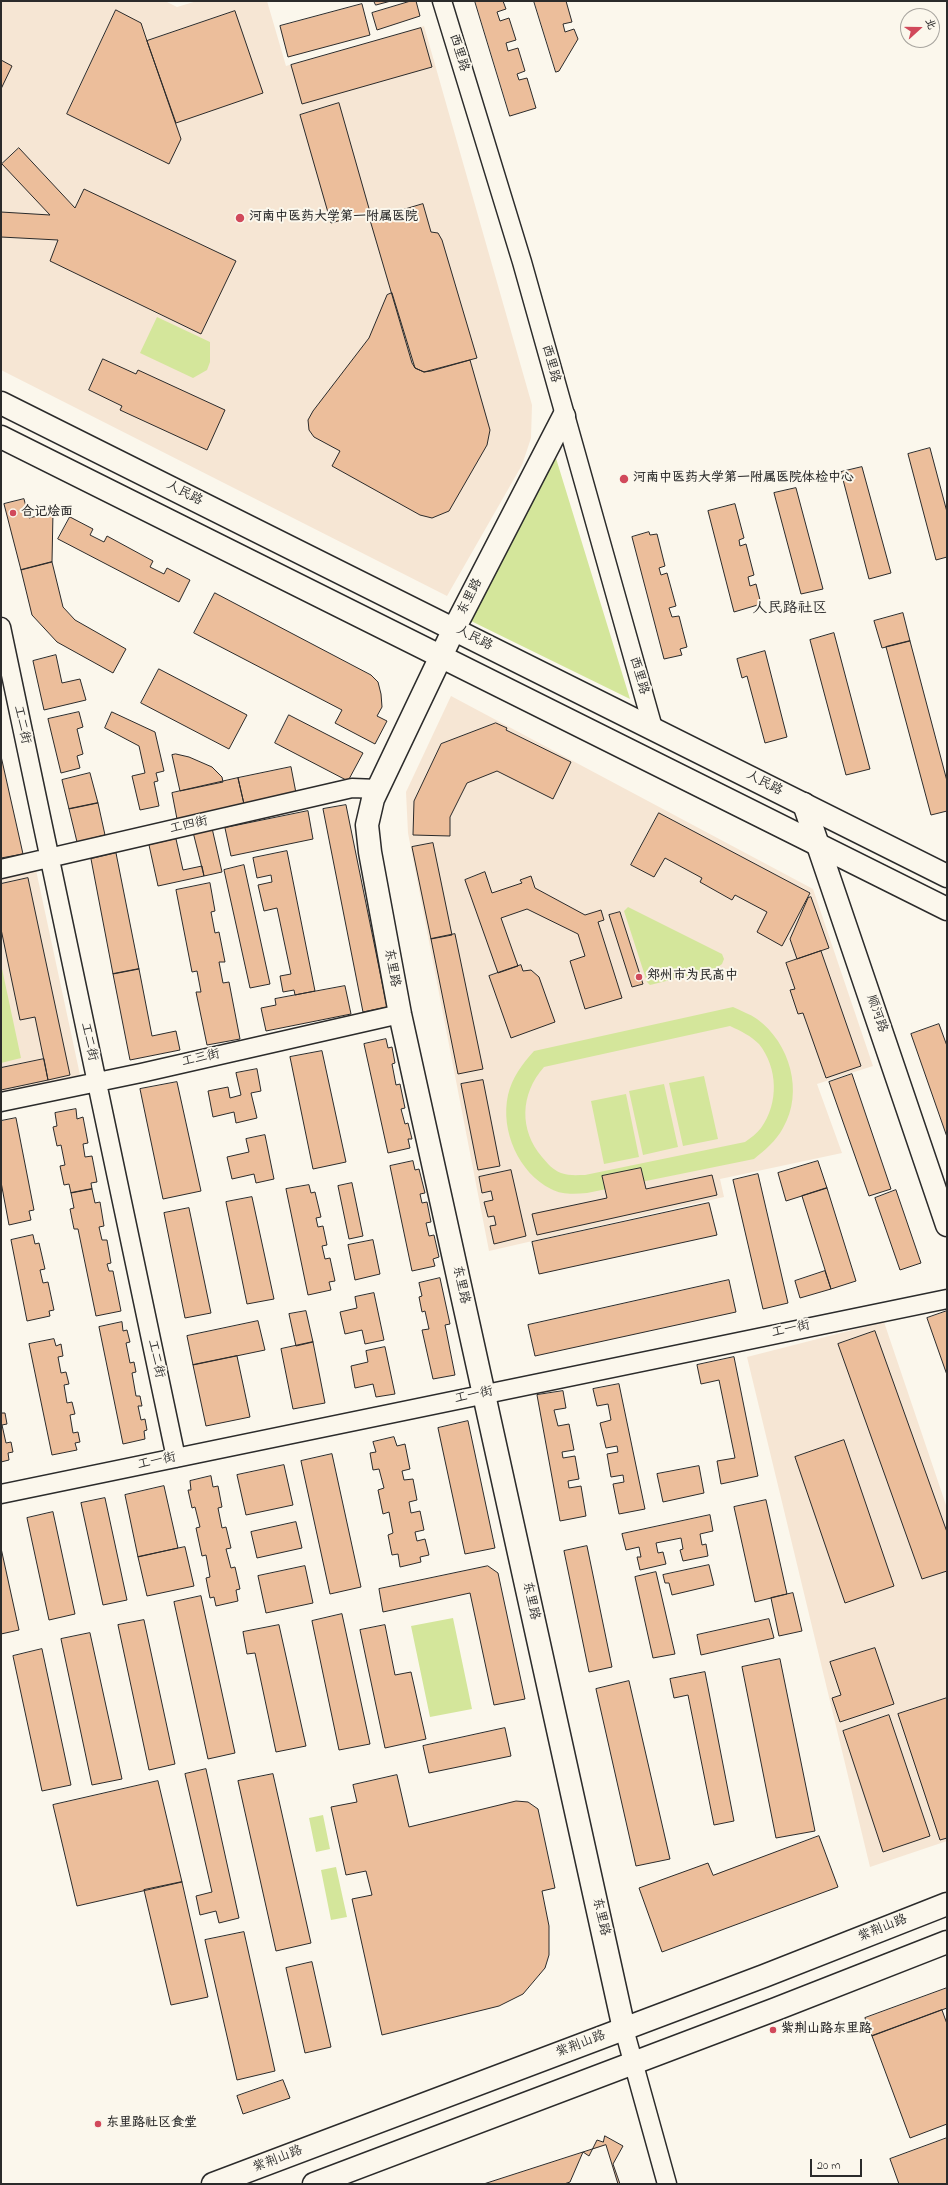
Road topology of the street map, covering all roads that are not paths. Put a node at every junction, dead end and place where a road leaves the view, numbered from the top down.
1 (442, 1) edge
2 (1, 403) edge
3 (564, 416) junction
4 (1, 437) edge
5 (1, 626) edge
6 (454, 629) junction
7 (441, 657) junction
8 (653, 728) junction
9 (378, 789) junction
10 (804, 804) junction
11 (818, 845) junction
12 (49, 859) junction
13 (1, 869) edge
14 (947, 876) edge
15 (947, 909) edge
16 (400, 1014) junction
17 (96, 1082) junction
18 (1, 1102) edge
19 (947, 1225) edge
20 (947, 1298) edge
21 (484, 1394) junction
22 (176, 1458) junction
23 (1, 1494) edge
24 (947, 1904) edge
25 (947, 1942) edge
26 (624, 2029) junction
27 (634, 2063) junction
28 (213, 2184) edge
29 (314, 2184) edge
30 (666, 2184) edge

1 - 3 street, 西里路
2 - 6 main road, 人民路
3 - 6 main road, 东里路
3 - 8 street, 西里路
4 - 7 main road
5 - 12 street, 工二街
6 - 7 main road, 东里路
6 - 8 main road, 人民路
7 - 9 main road, 东里路
7 - 11 main road
8 - 10 main road, 人民路
9 - 12 street, 工四街
9 - 16 main road, 东里路
10 - 11 main road, 顺河路
10 - 14 main road, 人民路
11 - 15 main road
11 - 19 main road, 顺河路
12 - 13 street, 工四街
12 - 17 street, 工二街
16 - 17 street, 工三街
16 - 21 main road, 东里路
17 - 18 street, 工三街
17 - 22 street, 工二街
20 - 21 street, 工一街
21 - 22 street, 工一街
21 - 26 main road, 东里路
22 - 23 street, 工一街
24 - 26 main road, 紫荆山路
25 - 27 main road
26 - 27 street, 东里路
26 - 28 main road, 紫荆山路
27 - 29 main road
27 - 30 street, 东里路

